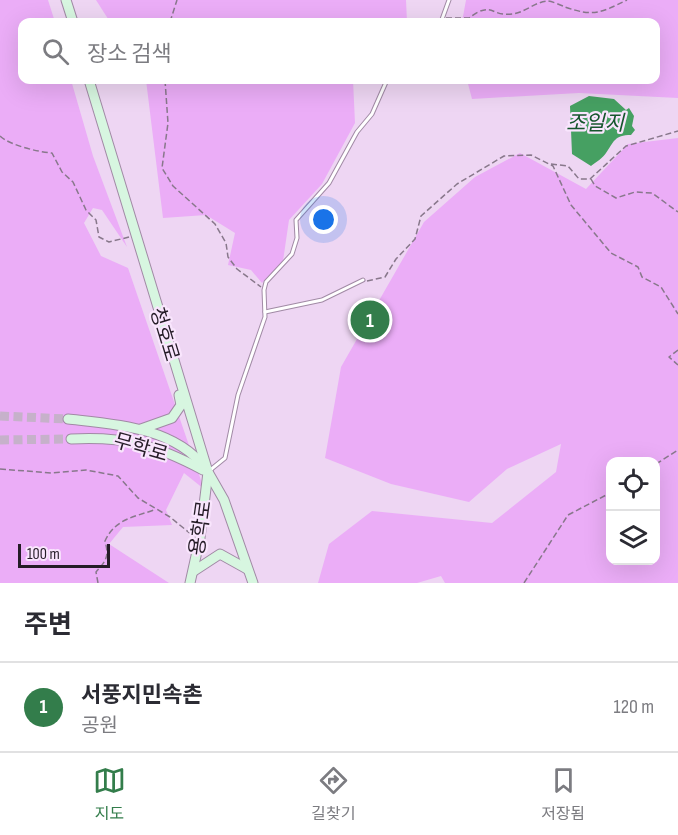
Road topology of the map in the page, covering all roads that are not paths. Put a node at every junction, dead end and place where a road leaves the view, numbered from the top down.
1 (66, 0) edge
2 (448, 0) edge
3 (71, 18) edge
4 (443, 18) edge
5 (90, 84) edge
6 (385, 84) edge
7 (363, 280) road end
8 (265, 312) junction
9 (177, 375) junction
10 (68, 419) tunnel mouth
11 (139, 429) junction
12 (71, 439) tunnel mouth
13 (208, 472) junction
14 (248, 569) junction
15 (194, 571) junction
16 (190, 583) edge
17 (253, 583) edge

1 - 3 main road
2 - 4 lane
5 - 9 main road, 청호로
6 - 8 lane
7 - 8 lane
8 - 13 lane
9 - 11 main road
9 - 13 main road, 청호로
10 - 11 main road
11 - 13 main road
12 - 13 main road, 무학로
13 - 14 main road, 청호로
13 - 15 main road, 용학로
14 - 15 main road
14 - 17 main road, 청호로
15 - 16 main road, 용학로

